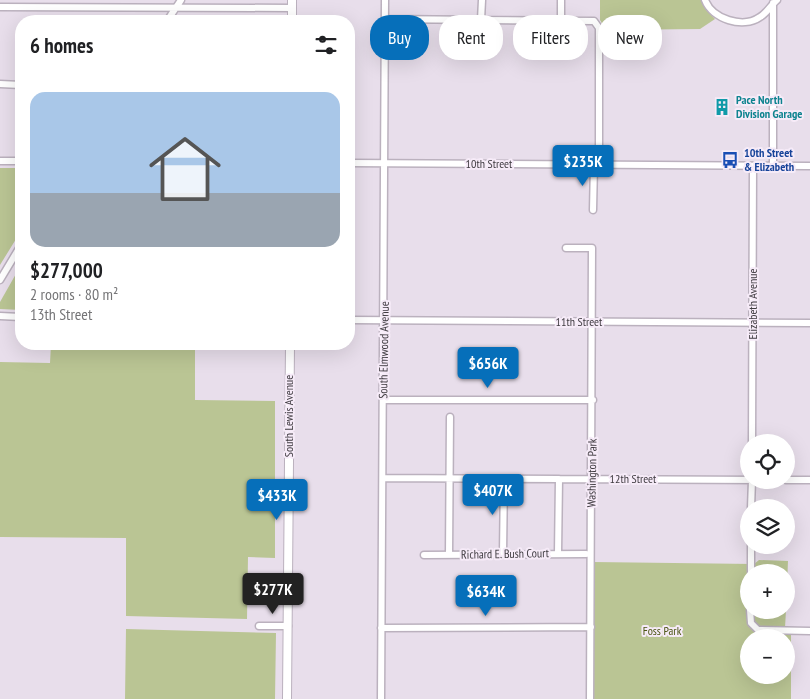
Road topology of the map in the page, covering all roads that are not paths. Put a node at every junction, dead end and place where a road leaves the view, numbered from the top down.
1 (182, 0) edge
2 (385, 0) edge
3 (482, 0) edge
4 (561, 0) edge
5 (705, 0) edge
6 (775, 1) edge
7 (292, 4) edge
8 (0, 7) edge
9 (176, 8) junction
10 (171, 15) edge
11 (385, 15) edge
12 (481, 15) edge
13 (561, 15) edge
14 (588, 21) edge
15 (385, 60) edge
16 (0, 84) edge
17 (15, 84) edge
18 (0, 161) edge
19 (15, 161) edge
20 (355, 163) edge
21 (385, 164) junction
22 (596, 165) junction
23 (753, 166) junction
24 (772, 166) junction
25 (810, 166) edge
26 (593, 210) dead end
27 (566, 248) dead end
28 (15, 255) edge
29 (0, 280) edge
30 (0, 316) edge
31 (15, 317) edge
32 (355, 320) edge
33 (384, 320) junction
34 (592, 322) junction
35 (754, 323) junction
36 (810, 323) edge
37 (290, 350) edge
38 (384, 400) junction
39 (593, 400) junction
40 (450, 417) dead end
41 (752, 434) edge
42 (383, 478) junction
43 (450, 478) junction
44 (504, 479) junction
45 (559, 479) junction
46 (592, 479) junction
47 (740, 480) edge
48 (795, 480) edge
49 (810, 480) edge
50 (558, 553) junction
51 (503, 554) junction
52 (586, 554) dead end
53 (424, 555) dead end
54 (449, 555) junction
55 (751, 619) edge
56 (258, 626) dead end
57 (288, 626) junction
58 (590, 627) junction
59 (381, 628) junction
60 (810, 631) edge
61 (287, 699) edge
62 (381, 699) edge
63 (590, 699) edge

1 - 9 street
2 - 11 street, South Elmwood Avenue
3 - 12 street
4 - 13 street
5 - 6 street
6 - 24 street
7 - 9 street
8 - 9 street
9 - 10 street
14 - 22 street
15 - 21 street, South Elmwood Avenue
16 - 17 street
18 - 19 street
20 - 21 street, 10th Street
21 - 22 street, 10th Street
21 - 33 street, South Elmwood Avenue
22 - 23 street, 10th Street
22 - 26 street
23 - 24 street, 10th Street
23 - 35 street, Elizabeth Avenue
24 - 25 street, 10th Street
27 - 34 street, Washington Park
28 - 29 street
30 - 31 street
32 - 33 street, 11th Street
33 - 34 street, 11th Street
33 - 38 street, South Elmwood Avenue
34 - 35 street, 11th Street
34 - 39 street, Washington Park
35 - 36 street, 11th Street
35 - 41 street, Elizabeth Avenue
37 - 57 main road, South Lewis Avenue
38 - 39 street
38 - 42 street, South Elmwood Avenue
39 - 46 street, Washington Park
40 - 43 street
42 - 43 street, 12th Street
42 - 59 street, South Elmwood Avenue
43 - 44 street, 12th Street
43 - 54 street
44 - 45 street, 12th Street
44 - 51 street
45 - 46 street, 12th Street
45 - 50 street
46 - 47 street, 12th Street
46 - 58 street, Washington Park
48 - 49 street
50 - 51 street, Richard E. Bush Court
50 - 52 street, Richard E. Bush Court
51 - 54 street, Richard E. Bush Court
53 - 54 street, Richard E. Bush Court
55 - 60 street
56 - 57 street
57 - 61 main road, South Lewis Avenue
58 - 59 street
58 - 63 street, Washington Park
59 - 62 street, South Elmwood Avenue

